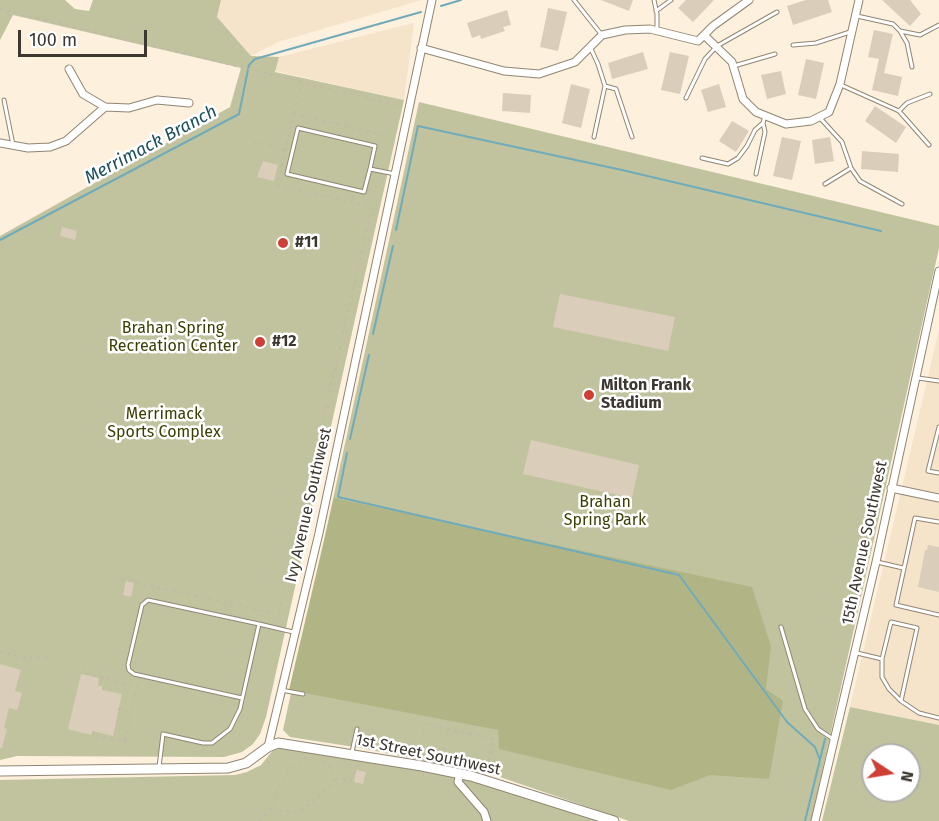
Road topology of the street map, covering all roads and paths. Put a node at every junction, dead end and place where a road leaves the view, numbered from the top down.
1 (432, 0) edge
2 (574, 0) edge
3 (654, 0) edge
4 (671, 0) edge
5 (749, 0) edge
6 (859, 0) edge
7 (0, 9) edge
8 (656, 11) junction
9 (777, 12) dead end
10 (855, 15) junction
11 (939, 25) edge
12 (657, 31) junction
13 (852, 31) junction
14 (900, 31) junction
15 (602, 35) junction
16 (704, 35) junction
17 (793, 45) dead end
18 (717, 46) junction
19 (590, 47) junction
20 (421, 48) junction
21 (775, 54) dead end
22 (733, 66) junction
23 (912, 67) dead end
24 (69, 69) dead end
25 (301, 81) junction
26 (840, 84) junction
27 (605, 86) junction
28 (930, 94) dead end
29 (686, 98) dead end
30 (4, 100) dead end
31 (189, 103) dead end
32 (402, 106) dead end
33 (105, 108) junction
34 (899, 111) junction
35 (294, 114) junction
36 (819, 117) junction
37 (764, 120) junction
38 (383, 135) dead end
39 (594, 137) dead end
40 (632, 137) dead end
41 (254, 142) dead end
42 (0, 143) edge
43 (13, 145) junction
44 (929, 145) dead end
45 (286, 149) junction
46 (702, 158) dead end
47 (850, 168) junction
48 (369, 169) junction
49 (394, 174) junction
50 (756, 174) dead end
51 (825, 184) dead end
52 (902, 204) dead end
53 (939, 271) edge
54 (916, 378) junction
55 (939, 381) edge
56 (939, 427) edge
57 (939, 473) edge
58 (891, 488) junction
59 (939, 498) edge
60 (939, 522) edge
61 (876, 561) junction
62 (903, 568) junction
63 (121, 579) dead end
64 (279, 612) dead end
65 (272, 613) dead end
66 (939, 615) edge
67 (259, 624) junction
68 (781, 627) dead end
69 (295, 632) junction
70 (0, 652) edge
71 (855, 653) junction
72 (48, 658) dead end
73 (882, 659) junction
74 (84, 668) dead end
75 (281, 690) junction
76 (303, 694) dead end
77 (243, 698) junction
78 (901, 701) junction
79 (118, 709) dead end
80 (131, 712) junction
81 (939, 718) edge
82 (357, 729) dead end
83 (448, 729) junction
84 (94, 731) dead end
85 (834, 740) junction
86 (124, 741) junction
87 (136, 742) dead end
88 (268, 747) junction
89 (308, 755) dead end
90 (357, 755) junction
91 (322, 758) dead end
92 (159, 770) junction
93 (0, 771) edge
94 (460, 773) junction
95 (334, 778) junction
96 (483, 780) junction
97 (274, 806) junction
98 (259, 821) edge
99 (487, 821) edge
100 (614, 821) edge
101 (815, 821) edge

1 - 20 street, Ivy Avenue Southwest
2 - 15 lane
3 - 8 lane
4 - 8 lane
5 - 16 street
6 - 10 street
7 - 25 path
8 - 12 lane
9 - 18 lane
10 - 13 street
10 - 14 lane
11 - 14 lane
12 - 15 street
12 - 16 street
13 - 17 lane
13 - 26 street
14 - 23 lane
15 - 19 street
16 - 18 street
18 - 22 street
18 - 29 lane
19 - 20 street
19 - 27 lane
20 - 49 street, Ivy Avenue Southwest
21 - 22 lane
22 - 37 street
24 - 33 street
25 - 32 path
25 - 35 path
26 - 34 lane
26 - 36 street
27 - 39 lane
27 - 40 lane
28 - 34 lane
30 - 43 lane
31 - 33 street
33 - 43 street
34 - 44 lane
35 - 38 path
35 - 45 path
36 - 37 street
36 - 47 lane
37 - 46 lane
37 - 50 lane
41 - 45 path
42 - 43 street
45 - 64 path
47 - 51 lane
47 - 52 lane
48 - 48 lane
48 - 49 lane
49 - 69 street, Ivy Avenue Southwest
53 - 54 street, 15th Avenue Southwest
54 - 55 lane
54 - 58 street, 15th Avenue Southwest
56 - 57 lane
58 - 59 street
58 - 61 street, 15th Avenue Southwest
60 - 62 lane
61 - 62 lane
61 - 71 street, 15th Avenue Southwest
62 - 66 lane
63 - 65 path
67 - 69 lane
67 - 77 lane
67 - 77 lane
68 - 85 lane
69 - 75 street, Ivy Avenue Southwest
70 - 72 path
71 - 73 lane
71 - 85 street, 15th Avenue Southwest
73 - 78 lane
73 - 78 lane
74 - 80 path
75 - 76 lane
75 - 88 street, Ivy Avenue Southwest
77 - 92 lane
78 - 81 lane
79 - 80 path
80 - 86 path
82 - 90 lane
83 - 83 path
83 - 96 path
84 - 86 path
85 - 101 street, 15th Avenue Southwest
86 - 87 path
88 - 90 street, 1st Street Southwest
88 - 92 street
89 - 97 path
90 - 94 street, 1st Street Southwest
90 - 95 path
91 - 95 path
92 - 93 street
94 - 96 street, 1st Street Southwest
94 - 99 street
95 - 97 path
96 - 100 street, 1st Street Southwest
97 - 98 path

